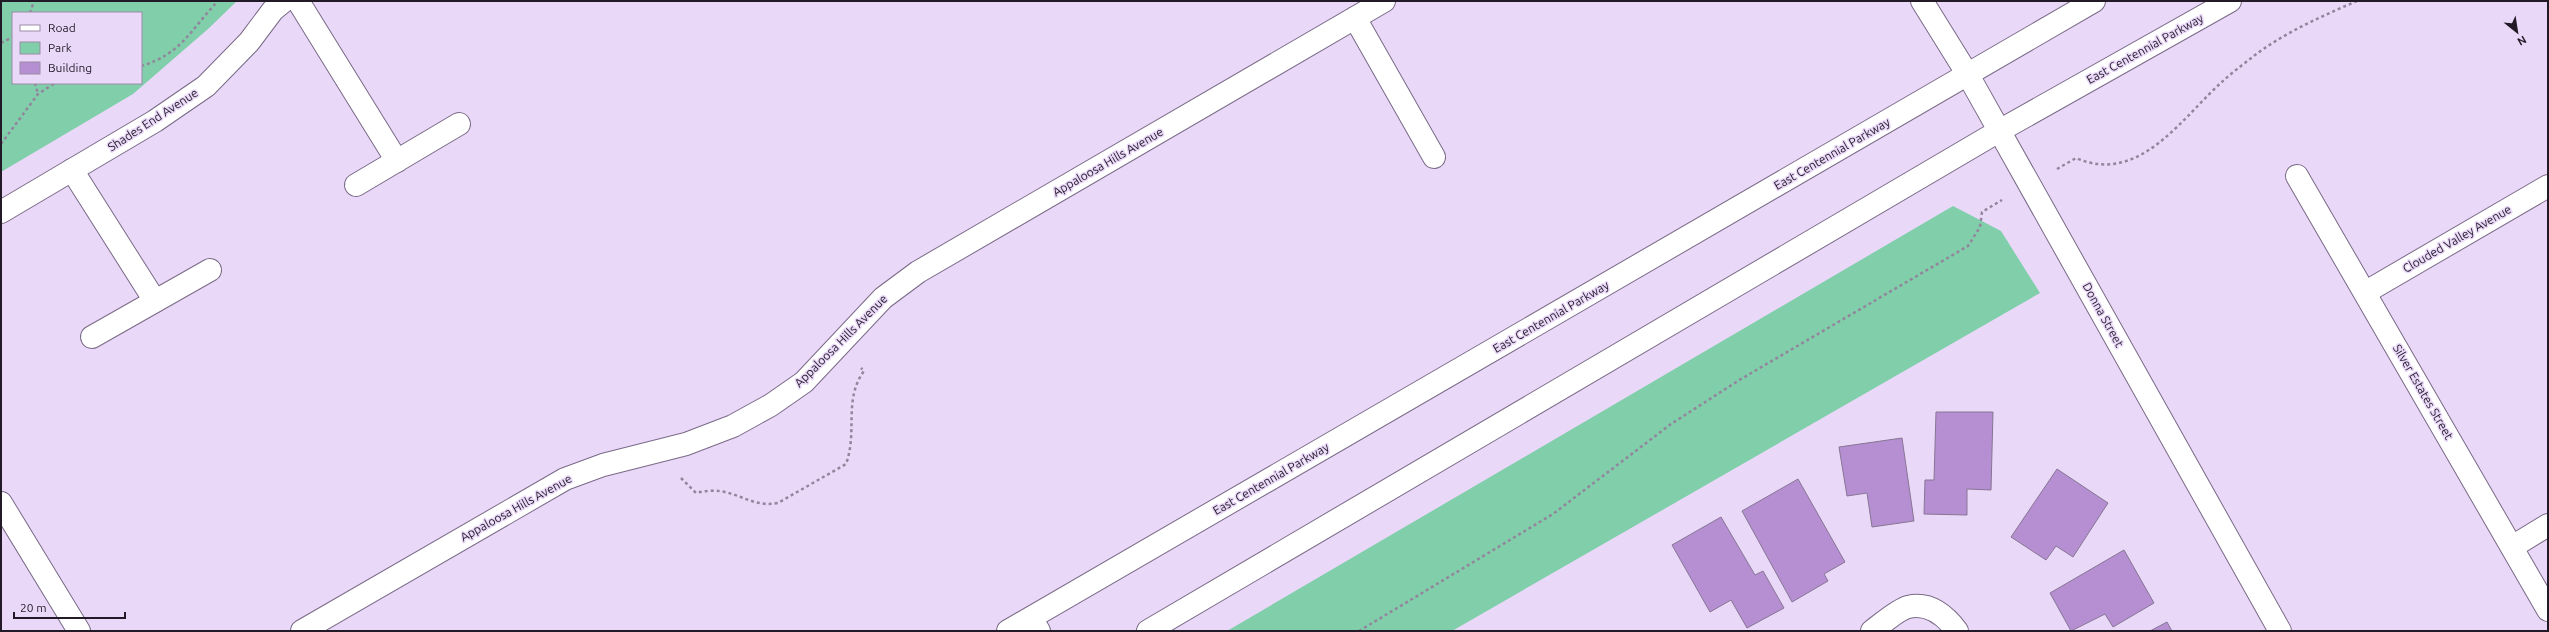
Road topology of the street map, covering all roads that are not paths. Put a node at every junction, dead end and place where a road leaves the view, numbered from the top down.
1 (284, 1) edge
2 (298, 1) edge
3 (1384, 1) edge
4 (1922, 1) edge
5 (2094, 1) edge
6 (2230, 1) edge
7 (1355, 18) junction
8 (1968, 76) junction
9 (459, 124) dead end
10 (2000, 131) junction
11 (1434, 157) dead end
12 (397, 161) junction
13 (72, 170) junction
14 (2297, 176) dead end
15 (356, 185) dead end
16 (2548, 186) edge
17 (1, 212) edge
18 (210, 270) dead end
19 (2366, 292) junction
20 (155, 301) junction
21 (92, 338) dead end
22 (1, 503) edge
23 (2548, 525) edge
24 (2512, 546) junction
25 (2548, 610) edge
26 (1035, 624) edge
27 (79, 631) edge
28 (302, 631) edge
29 (1008, 631) edge
30 (1148, 631) edge
31 (1872, 631) edge
32 (1957, 631) edge
33 (2280, 631) edge

1 - 13 street, Shades End Avenue
2 - 12 street
3 - 7 street, Appaloosa Hills Avenue
4 - 8 street, Donna Street
5 - 8 street, East Centennial Parkway
6 - 10 street, East Centennial Parkway
7 - 11 street
7 - 28 street, Appaloosa Hills Avenue
8 - 10 street, Donna Street
8 - 26 street, East Centennial Parkway
9 - 12 street
10 - 30 street, East Centennial Parkway
10 - 33 street, Donna Street
12 - 15 street
13 - 17 street, Shades End Avenue
13 - 20 street
14 - 19 street, Silver Estates Street
16 - 19 street, Clouded Valley Avenue
18 - 20 street
19 - 24 street, Silver Estates Street
20 - 21 street
22 - 27 street
23 - 24 street
24 - 25 street, Silver Estates Street
26 - 29 street, East Centennial Parkway
31 - 32 street

